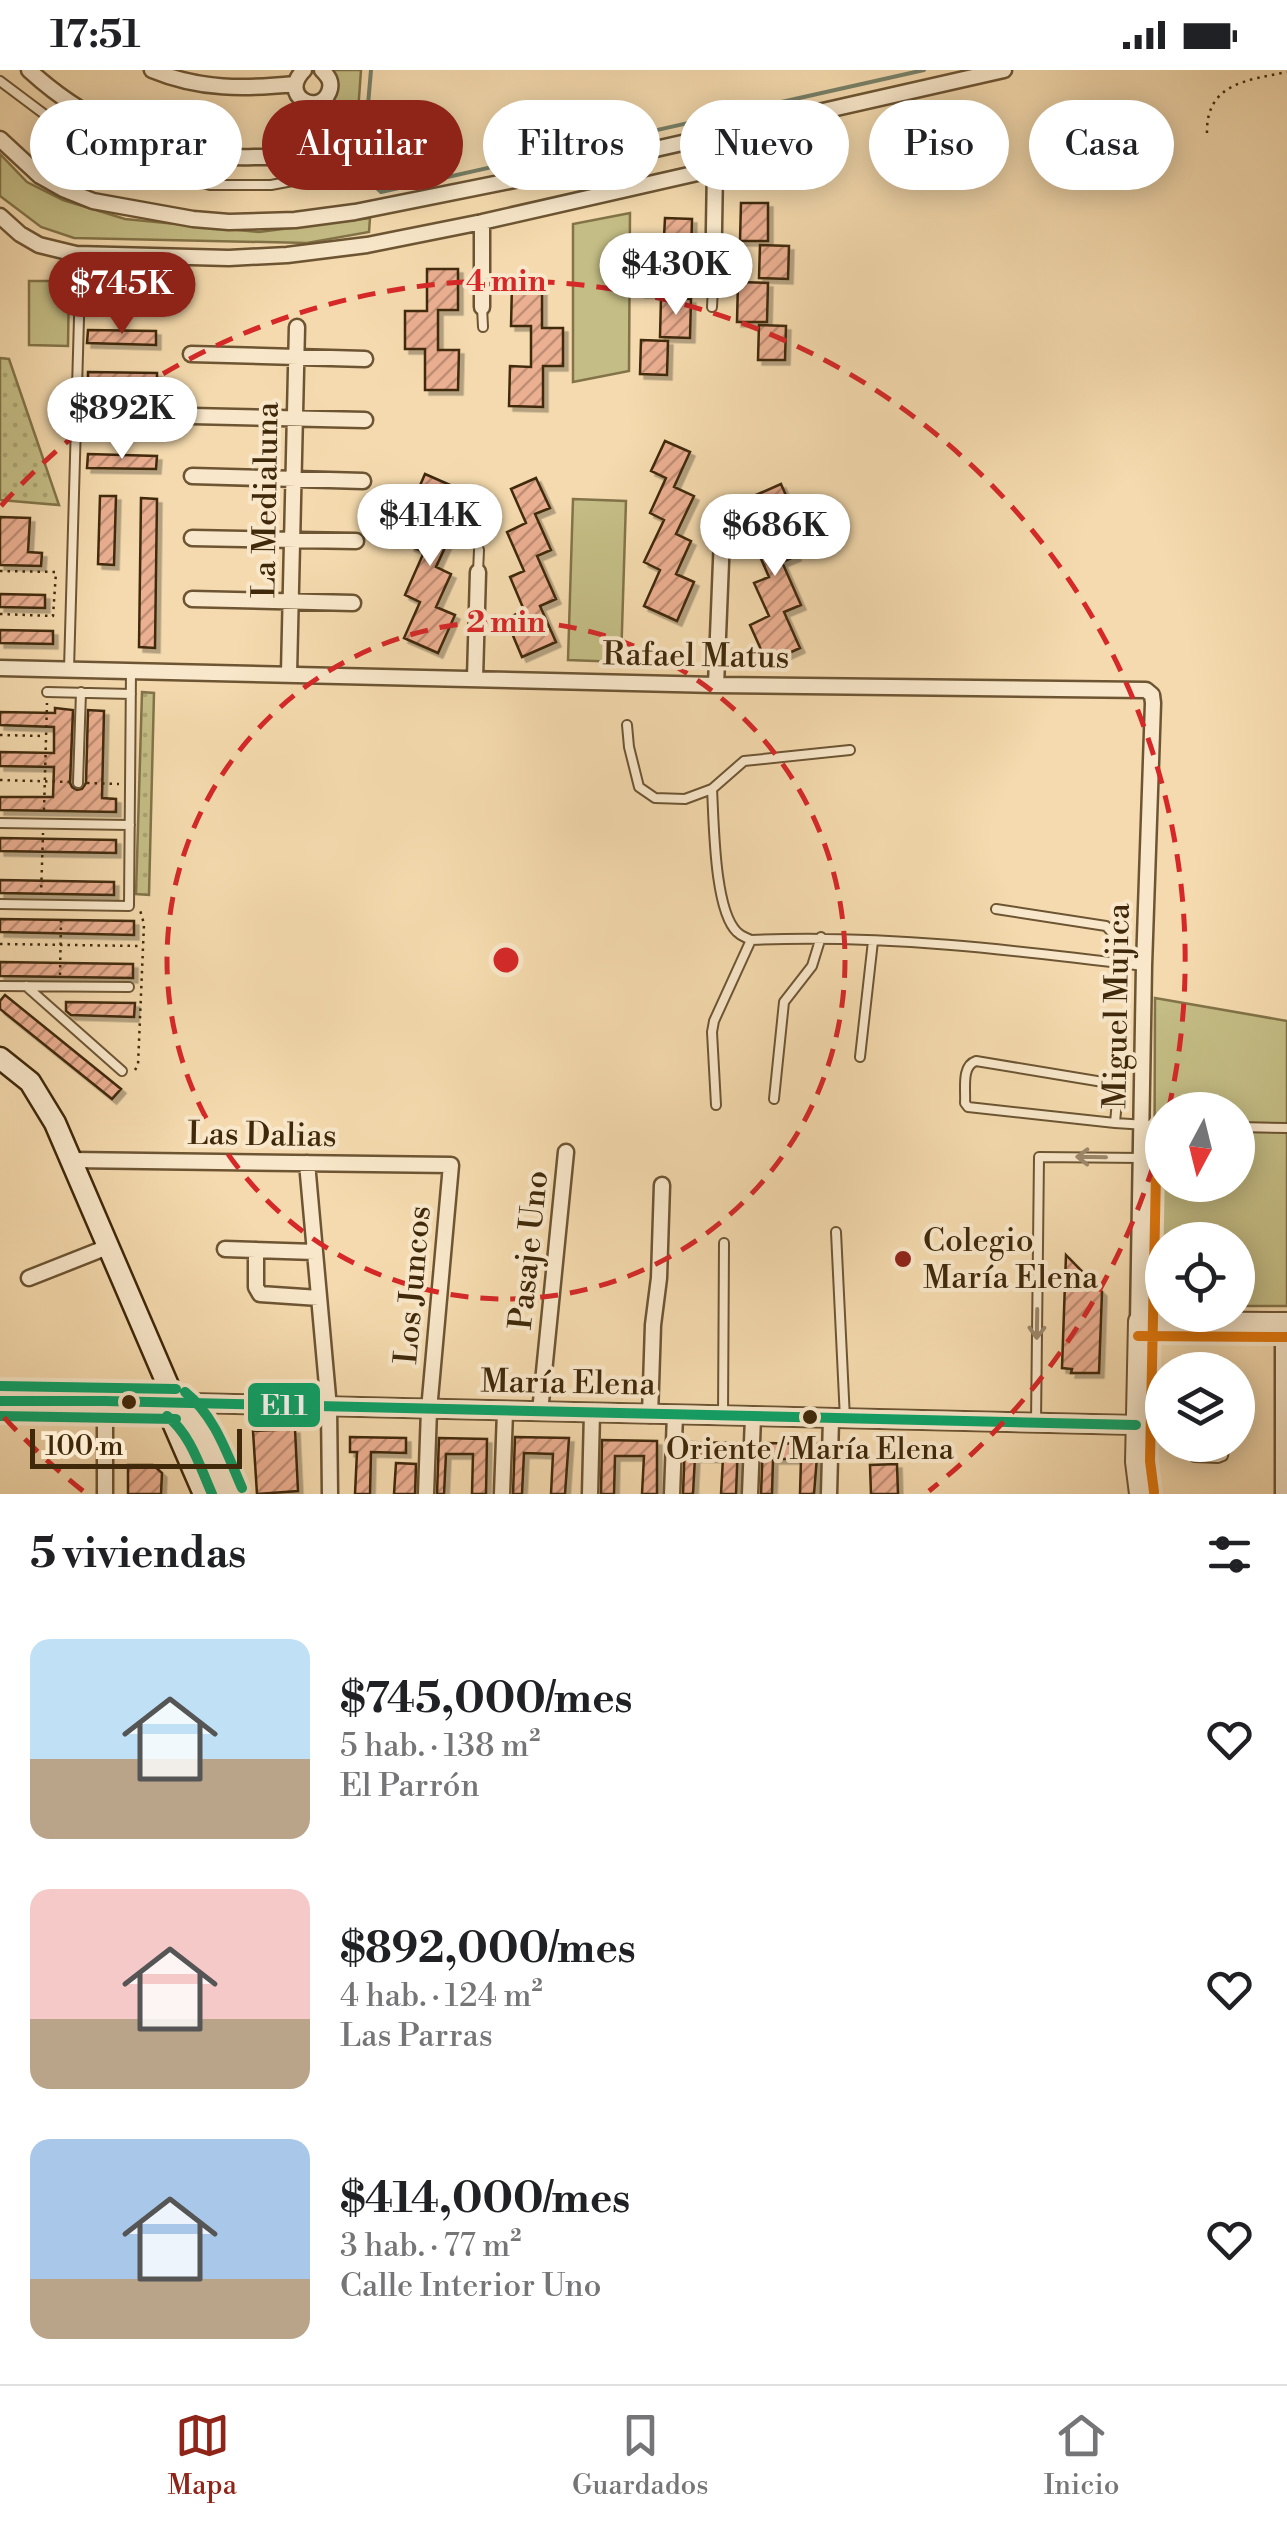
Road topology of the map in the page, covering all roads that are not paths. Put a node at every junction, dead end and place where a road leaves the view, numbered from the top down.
1 (29, 70) edge
2 (152, 70) edge
3 (234, 70) edge
4 (322, 70) edge
5 (1004, 70) edge
6 (168, 73) edge
7 (299, 77) edge
8 (0, 81) edge
9 (234, 88) junction
10 (304, 100) edge
11 (321, 100) edge
12 (0, 138) edge
13 (262, 156) edge
14 (680, 176) edge
15 (262, 185) edge
16 (714, 190) edge
17 (0, 216) edge
18 (482, 222) junction
19 (80, 283) dead end
20 (712, 288) joint
21 (482, 307) joint
22 (712, 307) dead end
23 (297, 327) dead end
24 (483, 327) dead end
25 (191, 354) dead end
26 (296, 357) junction
27 (365, 359) dead end
28 (192, 416) dead end
29 (295, 418) junction
30 (365, 420) dead end
31 (192, 476) dead end
32 (294, 479) junction
33 (363, 480) dead end
34 (723, 513) dead end
35 (722, 537) joint
36 (192, 538) dead end
37 (292, 540) junction
38 (356, 541) dead end
39 (479, 550) dead end
40 (478, 572) joint
41 (192, 600) dead end
42 (291, 602) junction
43 (353, 603) dead end
44 (0, 668) edge
45 (69, 670) junction
46 (131, 671) junction
47 (289, 674) junction
48 (475, 678) junction
49 (716, 685) junction
50 (48, 692) road end
51 (82, 692) junction
52 (1150, 692) joint
53 (131, 694) junction
54 (627, 725) dead end
55 (850, 750) dead end
56 (78, 783) road end
57 (712, 789) junction
58 (0, 823) edge
59 (130, 825) junction
60 (0, 904) edge
61 (996, 910) dead end
62 (820, 937) junction
63 (752, 940) junction
64 (873, 940) junction
65 (1126, 964) junction
66 (1144, 966) junction
67 (0, 986) edge
68 (26, 986) junction
69 (130, 988) dead end
70 (860, 1056) dead end
71 (0, 1058) edge
72 (122, 1071) dead end
73 (774, 1098) dead end
74 (716, 1105) dead end
75 (1115, 1123) junction
76 (1142, 1126) junction
77 (1255, 1127) edge
78 (1287, 1128) edge
79 (566, 1152) dead end
80 (1142, 1158) junction
81 (72, 1160) junction
82 (307, 1163) junction
83 (452, 1165) joint
84 (662, 1186) dead end
85 (836, 1232) dead end
86 (724, 1243) dead end
87 (110, 1246) junction
88 (225, 1249) dead end
89 (256, 1250) junction
90 (315, 1252) junction
91 (30, 1278) dead end
92 (320, 1298) junction
93 (1138, 1322) junction
94 (1285, 1322) edge
95 (0, 1401) edge
96 (105, 1402) junction
97 (176, 1404) junction
98 (329, 1408) junction
99 (429, 1410) junction
100 (504, 1412) junction
101 (540, 1412) junction
102 (592, 1414) junction
103 (1145, 1414) edge
104 (650, 1415) junction
105 (675, 1415) junction
106 (723, 1416) junction
107 (753, 1417) junction
108 (1136, 1418) junction
109 (838, 1419) junction
110 (1036, 1423) junction
111 (105, 1494) edge
112 (204, 1494) edge
113 (228, 1494) edge
114 (330, 1494) edge
115 (426, 1494) edge
116 (502, 1494) edge
117 (590, 1494) edge
118 (672, 1494) edge
119 (750, 1494) edge
120 (830, 1494) edge
121 (1139, 1494) edge
122 (1283, 1494) edge

1 - 13 street
2 - 6 street
3 - 9 street
4 - 11 street
5 - 12 street
6 - 9 street
7 - 9 street
7 - 10 street
8 - 15 lane
14 - 18 street
16 - 20 street
17 - 18 street
18 - 21 street
19 - 45 lane
20 - 22 lane
21 - 24 lane
23 - 26 street, La Medialuna
25 - 26 street
26 - 27 street
26 - 29 street, La Medialuna
28 - 29 street
29 - 30 street
29 - 32 street, La Medialuna
31 - 32 street
32 - 33 street
32 - 37 street, La Medialuna
34 - 35 lane
35 - 49 street
36 - 37 street
37 - 38 street
37 - 42 street, La Medialuna
39 - 40 lane
40 - 48 street
41 - 42 street
42 - 43 street
42 - 47 street, La Medialuna
44 - 45 street, Rafael Matus
45 - 46 street, Rafael Matus
46 - 47 street, Rafael Matus
46 - 53 lane
47 - 48 street, Rafael Matus
48 - 49 street, Rafael Matus
49 - 52 street, Rafael Matus
50 - 51 lane
51 - 53 lane
51 - 56 lane
52 - 66 street, Miguel Mujica
53 - 59 lane
54 - 57 lane
55 - 57 lane
57 - 63 lane
58 - 59 lane
59 - 60 lane
61 - 65 lane
62 - 63 lane
62 - 64 lane
62 - 73 lane
63 - 74 lane
64 - 65 lane
64 - 70 lane
65 - 66 lane
66 - 76 street, Miguel Mujica
67 - 68 lane
68 - 69 lane
68 - 72 lane
71 - 81 main road
75 - 75 lane
75 - 76 lane
76 - 80 street, Miguel Mujica
77 - 78 lane
79 - 101 street, Pasaje Uno
80 - 93 street, Miguel Mujica
80 -> 110 lane
81 - 82 street, Las Dalias
81 - 87 main road
82 - 83 street, Las Dalias
82 - 90 street
83 - 99 street, Los Juncos
84 - 104 street
85 - 109 lane
86 - 106 lane
87 - 91 street
87 - 97 main road
88 - 89 street
89 - 90 street
89 - 92 street
90 - 92 street
92 - 98 street
93 - 94 street
93 - 108 street
94 - 122 street
95 - 96 street, María Elena
96 - 97 street, María Elena
96 - 111 street
97 - 98 street, María Elena
97 - 112 main road
97 - 113 main road
98 - 99 street, María Elena
98 - 114 street
99 - 100 street, María Elena
99 - 115 street, Los Juncos
100 - 101 street, María Elena
100 - 116 street
101 - 102 street, María Elena
102 - 104 street, María Elena
102 - 117 street
103 - 108 lane
104 - 105 street, María Elena
105 - 106 street, María Elena
105 - 118 street
106 - 107 street, María Elena
107 - 109 street, María Elena
107 - 119 street
108 - 110 street, María Elena
108 - 121 street
109 - 110 street, María Elena
109 - 120 street

